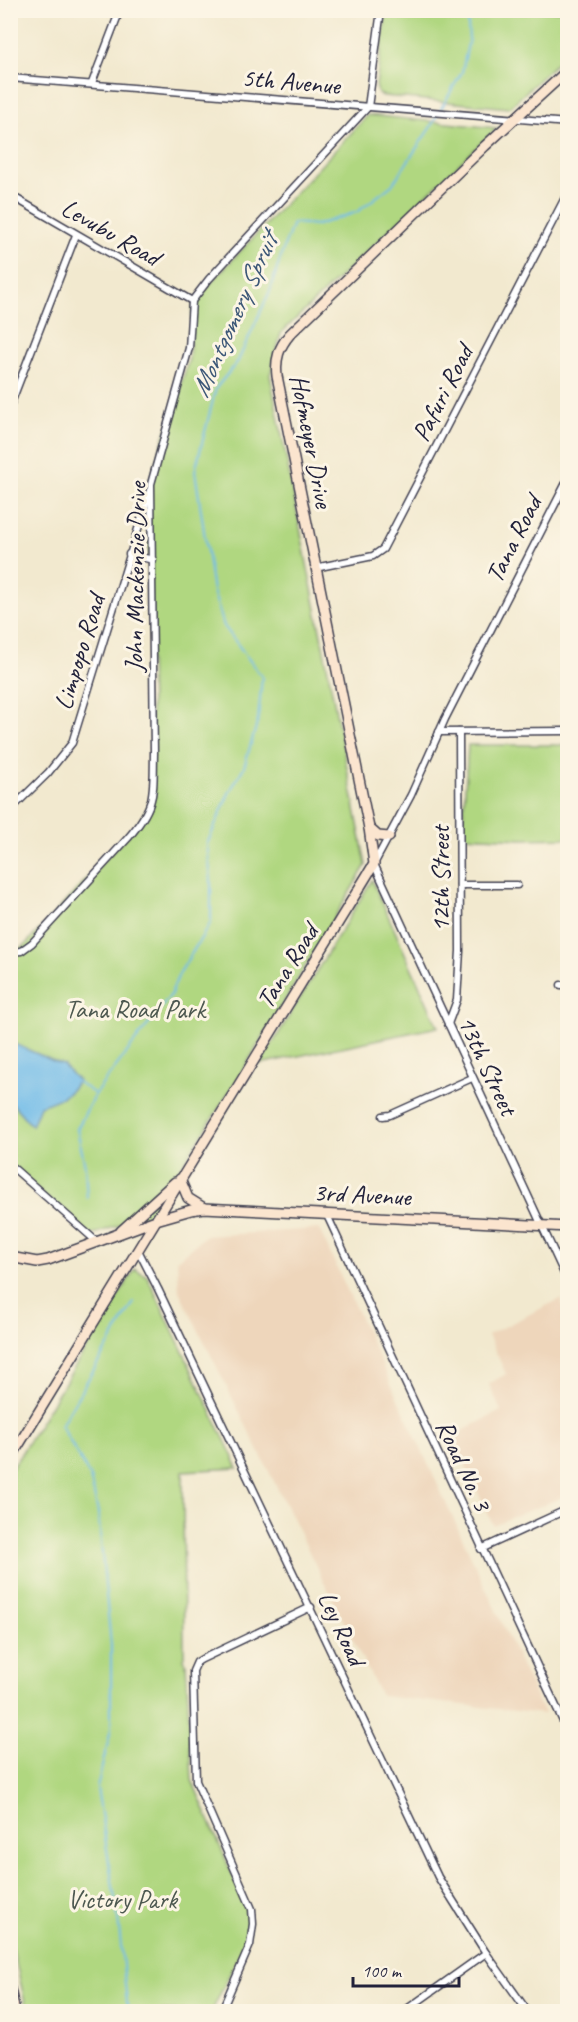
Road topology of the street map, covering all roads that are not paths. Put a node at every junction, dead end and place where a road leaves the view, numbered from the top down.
1 (120, 10) edge
2 (381, 10) edge
3 (567, 70) edge
4 (10, 78) edge
5 (92, 83) junction
6 (368, 107) junction
7 (516, 119) junction
8 (567, 123) edge
9 (567, 192) edge
10 (10, 195) edge
11 (76, 235) junction
12 (192, 301) junction
13 (10, 406) edge
14 (567, 479) edge
15 (152, 484) junction
16 (129, 554) junction
17 (153, 560) junction
18 (315, 568) junction
19 (567, 731) edge
20 (439, 732) junction
21 (459, 732) junction
22 (10, 810) edge
23 (369, 828) junction
24 (389, 837) junction
25 (374, 864) junction
26 (459, 885) junction
27 (517, 885) dead end
28 (10, 952) edge
29 (448, 1024) junction
30 (472, 1078) junction
31 (384, 1116) dead end
32 (10, 1165) edge
33 (181, 1177) junction
34 (204, 1208) junction
35 (326, 1213) junction
36 (156, 1220) junction
37 (541, 1227) junction
38 (567, 1227) edge
39 (121, 1233) junction
40 (96, 1241) junction
41 (138, 1250) junction
42 (10, 1257) edge
43 (567, 1282) edge
44 (10, 1459) edge
45 (567, 1509) edge
46 (482, 1549) junction
47 (311, 1607) junction
48 (567, 1732) edge
49 (486, 1953) junction
50 (10, 1989) edge
51 (15, 2012) edge
52 (221, 2012) edge
53 (403, 2012) edge
54 (528, 2012) edge

1 - 5 street
2 - 6 street
3 - 7 main road, Hofmeyer Drive
4 - 5 street, 5th Avenue
5 - 6 street, 5th Avenue
6 - 7 street, 5th Avenue
6 - 12 street
7 - 8 street, 5th Avenue
7 - 18 main road, Hofmeyer Drive
9 - 18 street, Pafuri Road
10 - 11 street, Levubu Road
11 - 12 street, Levubu Road
11 - 13 street
12 - 15 street, John Mackenzie Drive
14 - 20 street, Tana Road
15 - 16 street, Limpopo Road
15 - 17 street, John Mackenzie Drive
16 - 17 street
16 - 22 street, Limpopo Road
17 - 28 street, John Mackenzie Drive
18 - 23 main road, Hofmeyer Drive
19 - 21 street
20 - 21 street
20 - 24 street, Tana Road
21 - 26 street, 12th Street
23 - 24 main road
23 - 25 main road, Hofmeyer Drive
24 - 25 street, Tana Road
25 - 29 street, 13th Street
25 - 33 main road, Tana Road
26 - 27 street
26 - 29 street, 12th Street
29 - 30 street, 13th Street
30 - 31 street
30 - 37 street, 13th Street
32 - 40 street
33 - 34 main road
33 - 36 main road, Tana Road
33 - 39 main road
34 - 35 main road, 3rd Avenue
34 - 36 main road, 3rd Avenue
35 - 37 main road, 3rd Avenue
35 - 46 street, Road No. 3
36 - 39 main road, 3rd Avenue
36 - 41 main road, Tana Road
37 - 38 main road, 3rd Avenue
37 - 43 street, 13th Street
39 - 40 main road, 3rd Avenue
39 - 41 main road
40 - 42 main road, 3rd Avenue
41 - 44 main road, Tana Road
41 - 47 street, Ley Road
45 - 46 street
46 - 48 street, Road No. 3
47 - 49 street, Ley Road
47 - 52 street
49 - 53 street
49 - 54 street, Ley Road
50 - 51 main road

